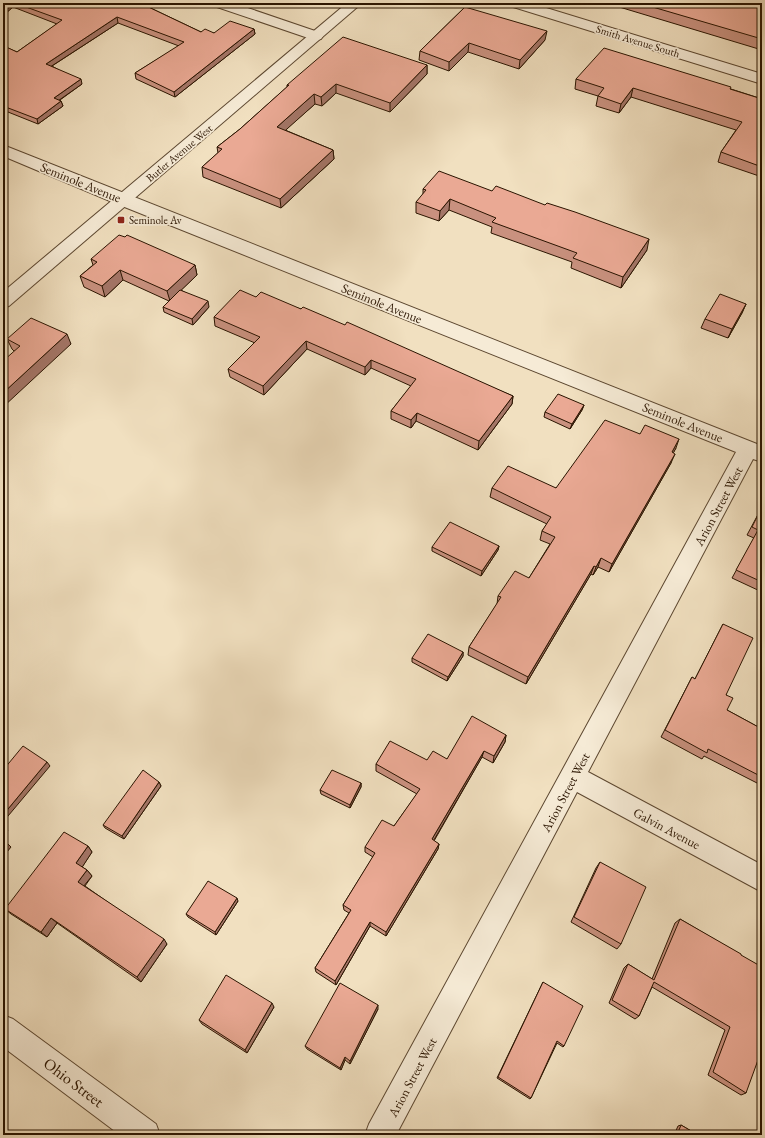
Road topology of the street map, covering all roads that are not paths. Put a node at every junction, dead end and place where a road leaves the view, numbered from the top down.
1 (219, 3) edge
2 (355, 3) edge
3 (514, 3) edge
4 (316, 36) junction
5 (762, 79) edge
6 (3, 150) edge
7 (123, 200) junction
8 (3, 302) edge
9 (755, 451) edge
10 (573, 777) junction
11 (762, 879) edge
12 (3, 1029) edge
13 (145, 1135) edge
14 (380, 1135) edge

1 - 4 street
2 - 4 street, Butler Avenue West
3 - 5 street, Smith Avenue South
4 - 7 street, Butler Avenue West
6 - 7 street, Seminole Avenue
7 - 8 street, Butler Avenue West
7 - 9 street, Seminole Avenue
9 - 10 street, Arion Street West
10 - 11 street, Galvin Avenue
10 - 14 street, Arion Street West
12 - 13 street, Ohio Street

